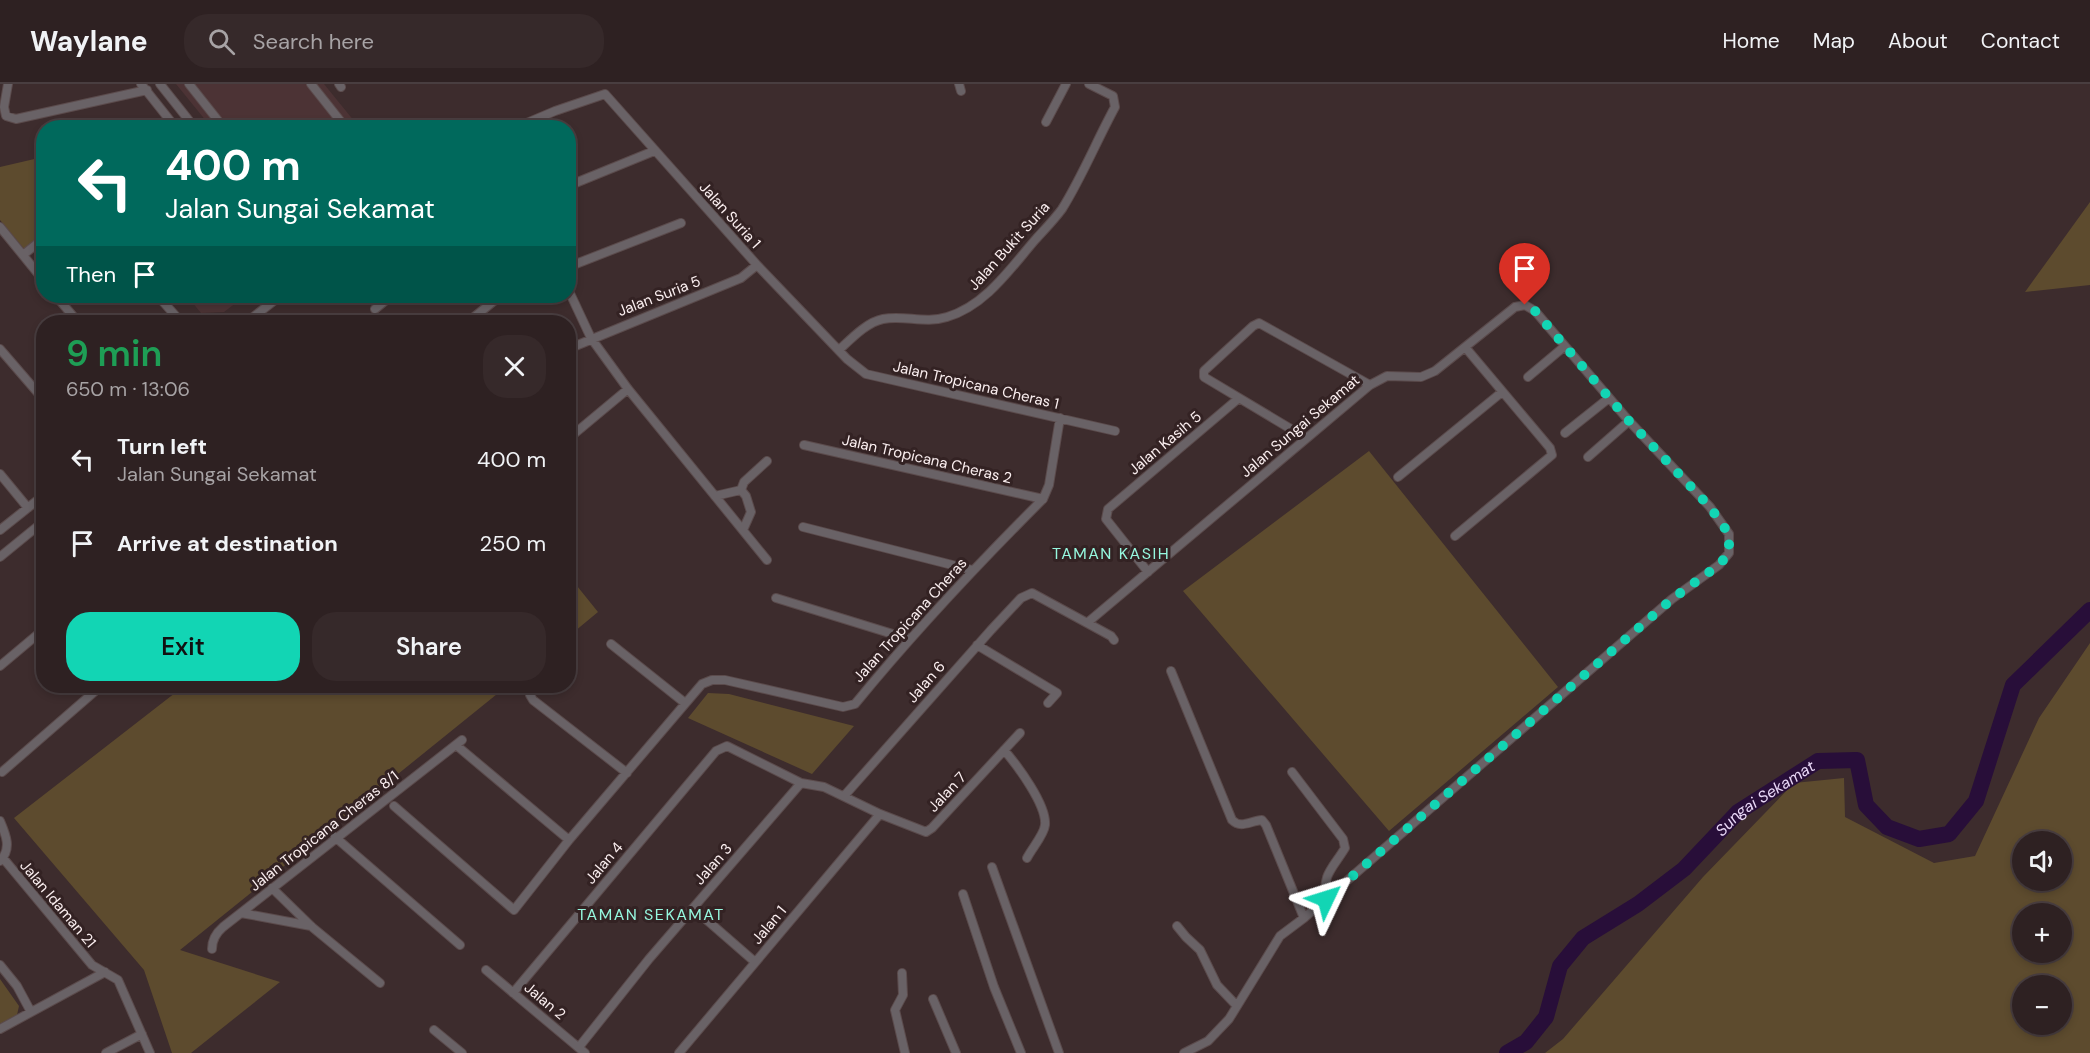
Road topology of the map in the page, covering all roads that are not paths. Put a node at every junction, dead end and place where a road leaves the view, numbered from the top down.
1 (8, 84) edge
2 (159, 84) edge
3 (189, 84) edge
4 (312, 84) edge
5 (1066, 84) edge
6 (1089, 84) edge
7 (144, 87) edge
8 (170, 120) edge
9 (188, 120) edge
10 (218, 120) edge
11 (340, 120) edge
12 (534, 120) edge
13 (1046, 122) dead end
14 (654, 151) junction
15 (576, 183) edge
16 (681, 223) dead end
17 (0, 228) edge
18 (36, 244) edge
19 (23, 255) junction
20 (576, 264) edge
21 (757, 265) junction
22 (36, 271) edge
23 (62, 303) edge
24 (164, 303) edge
25 (271, 303) edge
26 (382, 303) edge
27 (491, 303) edge
28 (575, 303) edge
29 (375, 309) dead end
30 (72, 315) edge
31 (175, 315) edge
32 (256, 315) edge
33 (477, 315) edge
34 (591, 338) junction
35 (576, 345) edge
36 (1565, 346) junction
37 (1465, 347) junction
38 (0, 349) edge
39 (839, 350) junction
40 (1528, 377) dead end
41 (1370, 385) junction
42 (628, 389) junction
43 (36, 391) edge
44 (1502, 392) junction
45 (1239, 398) junction
46 (1609, 398) junction
47 (1060, 418) junction
48 (1629, 421) junction
49 (1115, 430) dead end
50 (576, 431) edge
51 (1565, 433) dead end
52 (1306, 438) junction
53 (804, 445) dead end
54 (1588, 457) dead end
55 (767, 461) dead end
56 (0, 474) edge
57 (1398, 477) dead end
58 (741, 490) junction
59 (715, 496) junction
60 (1043, 499) junction
61 (36, 502) edge
62 (28, 508) junction
63 (803, 527) dead end
64 (36, 528) edge
65 (0, 530) edge
66 (743, 530) junction
67 (1455, 537) dead end
68 (0, 557) edge
69 (767, 560) dead end
70 (972, 570) junction
71 (1148, 572) junction
72 (776, 598) dead end
73 (1087, 623) junction
74 (36, 636) edge
75 (909, 639) junction
76 (1113, 640) dead end
77 (611, 644) dead end
78 (977, 645) junction
79 (0, 666) edge
80 (1171, 672) dead end
81 (93, 693) edge
82 (531, 693) edge
83 (685, 703) junction
84 (1048, 703) dead end
85 (1020, 733) dead end
86 (1004, 750) junction
87 (2, 772) dead end
88 (1292, 772) dead end
89 (627, 773) junction
90 (801, 783) junction
91 (845, 795) junction
92 (394, 806) dead end
93 (880, 814) junction
94 (1, 827) edge
95 (335, 837) junction
96 (569, 840) junction
97 (1027, 858) dead end
98 (2, 859) edge
99 (992, 867) dead end
100 (273, 888) junction
101 (963, 894) dead end
102 (1326, 899) junction
103 (693, 908) junction
104 (242, 913) junction
105 (1304, 918) junction
106 (1177, 926) dead end
107 (312, 927) junction
108 (460, 945) dead end
109 (212, 949) dead end
110 (755, 962) junction
111 (0, 965) edge
112 (486, 970) dead end
113 (105, 972) junction
114 (902, 973) dead end
115 (380, 983) dead end
116 (513, 993) junction
117 (933, 999) dead end
118 (1237, 1006) junction
119 (31, 1012) junction
120 (0, 1029) edge
121 (434, 1029) dead end
122 (142, 1034) junction
123 (582, 1050) edge
124 (106, 1053) edge
125 (150, 1053) edge
126 (462, 1053) edge
127 (679, 1053) edge
128 (905, 1053) edge
129 (956, 1053) edge
130 (1021, 1053) edge
131 (1059, 1053) edge
132 (1184, 1053) edge

1 - 7 street
2 - 9 street
3 - 10 street
4 - 11 street
5 - 13 street
6 - 39 street, Jalan Bukit Suria
7 - 8 street
12 - 14 street, Jalan Suria 1
14 - 15 street
14 - 21 street, Jalan Suria 1
16 - 20 street
17 - 19 street
18 - 19 street
19 - 22 street
21 - 34 street, Jalan Suria 5
21 - 39 street, Jalan Suria 1
23 - 30 street
24 - 31 street
25 - 32 street
26 - 29 street
27 - 33 street
28 - 34 street
34 - 35 street, Jalan Suria 5
34 - 42 street
36 - 37 street, Jalan Sungai Sekamat
36 - 40 street
36 - 46 street, Jalan Sungai Sekamat
37 - 41 street, Jalan Sungai Sekamat
37 - 44 street
38 - 43 street
39 - 47 street, Jalan Tropicana Cheras 1
41 - 45 street
41 - 52 street, Jalan Sungai Sekamat
42 - 50 street
42 - 59 street
44 - 57 street
44 - 67 street
45 - 52 street
45 - 71 street, Jalan Kasih 5
46 - 48 street, Jalan Sungai Sekamat
46 - 51 street
47 - 49 street, Jalan Tropicana Cheras 1
47 - 60 street, Jalan Tropicana Cheras
48 - 54 street
48 - 102 street, Jalan Sungai Sekamat
52 - 71 street, Jalan Sungai Sekamat
53 - 60 street, Jalan Tropicana Cheras 2
55 - 58 street
56 - 62 street
58 - 59 street
58 - 66 street
59 - 66 street
60 - 70 street, Jalan Tropicana Cheras
61 - 62 street
62 - 65 street
63 - 70 street
64 - 68 street
66 - 69 street
70 - 75 street, Jalan Tropicana Cheras
71 - 73 street, Jalan Sungai Sekamat
72 - 75 street
73 - 76 street
73 - 78 street, Jalan 6
74 - 79 street
75 - 83 street, Jalan Tropicana Cheras
77 - 83 street
78 - 84 street
78 - 91 street, Jalan 6
80 - 105 street
81 - 87 street
82 - 89 street
83 - 89 street, Jalan Tropicana Cheras
85 - 86 street, Jalan 7
86 - 93 street, Jalan 7
86 - 97 street
88 - 102 street
89 - 96 street, Jalan Tropicana Cheras
90 - 91 street
90 - 103 street, Jalan 3
90 - 116 street, Jalan 4
91 - 93 street
92 - 96 street, Jalan Tropicana Cheras
93 - 110 street, Jalan 1
94 - 98 street
95 - 96 street, Jalan Tropicana Cheras 8/1
95 - 100 street, Jalan Tropicana Cheras 8/1
95 - 108 street
98 - 113 street, Jalan Idaman 21
99 - 131 street
100 - 104 street, Jalan Tropicana Cheras 8/1
100 - 107 street
101 - 130 street
102 - 105 street, Jalan Sungai Sekamat
103 - 110 street
103 - 123 street, Jalan 3
104 - 107 street
104 - 109 street, Jalan Tropicana Cheras 8/1
105 - 118 street, Jalan Sungai Sekamat
106 - 118 street
107 - 115 street
110 - 127 street, Jalan 1
111 - 119 street
112 - 116 street, Jalan 2
113 - 119 street
113 - 122 street, Jalan Idaman 21
114 - 128 street
116 - 123 street, Jalan 2
117 - 129 street
118 - 132 street, Jalan Sungai Sekamat
119 - 120 street
121 - 126 street
122 - 124 street
122 - 125 street, Jalan Idaman 21

